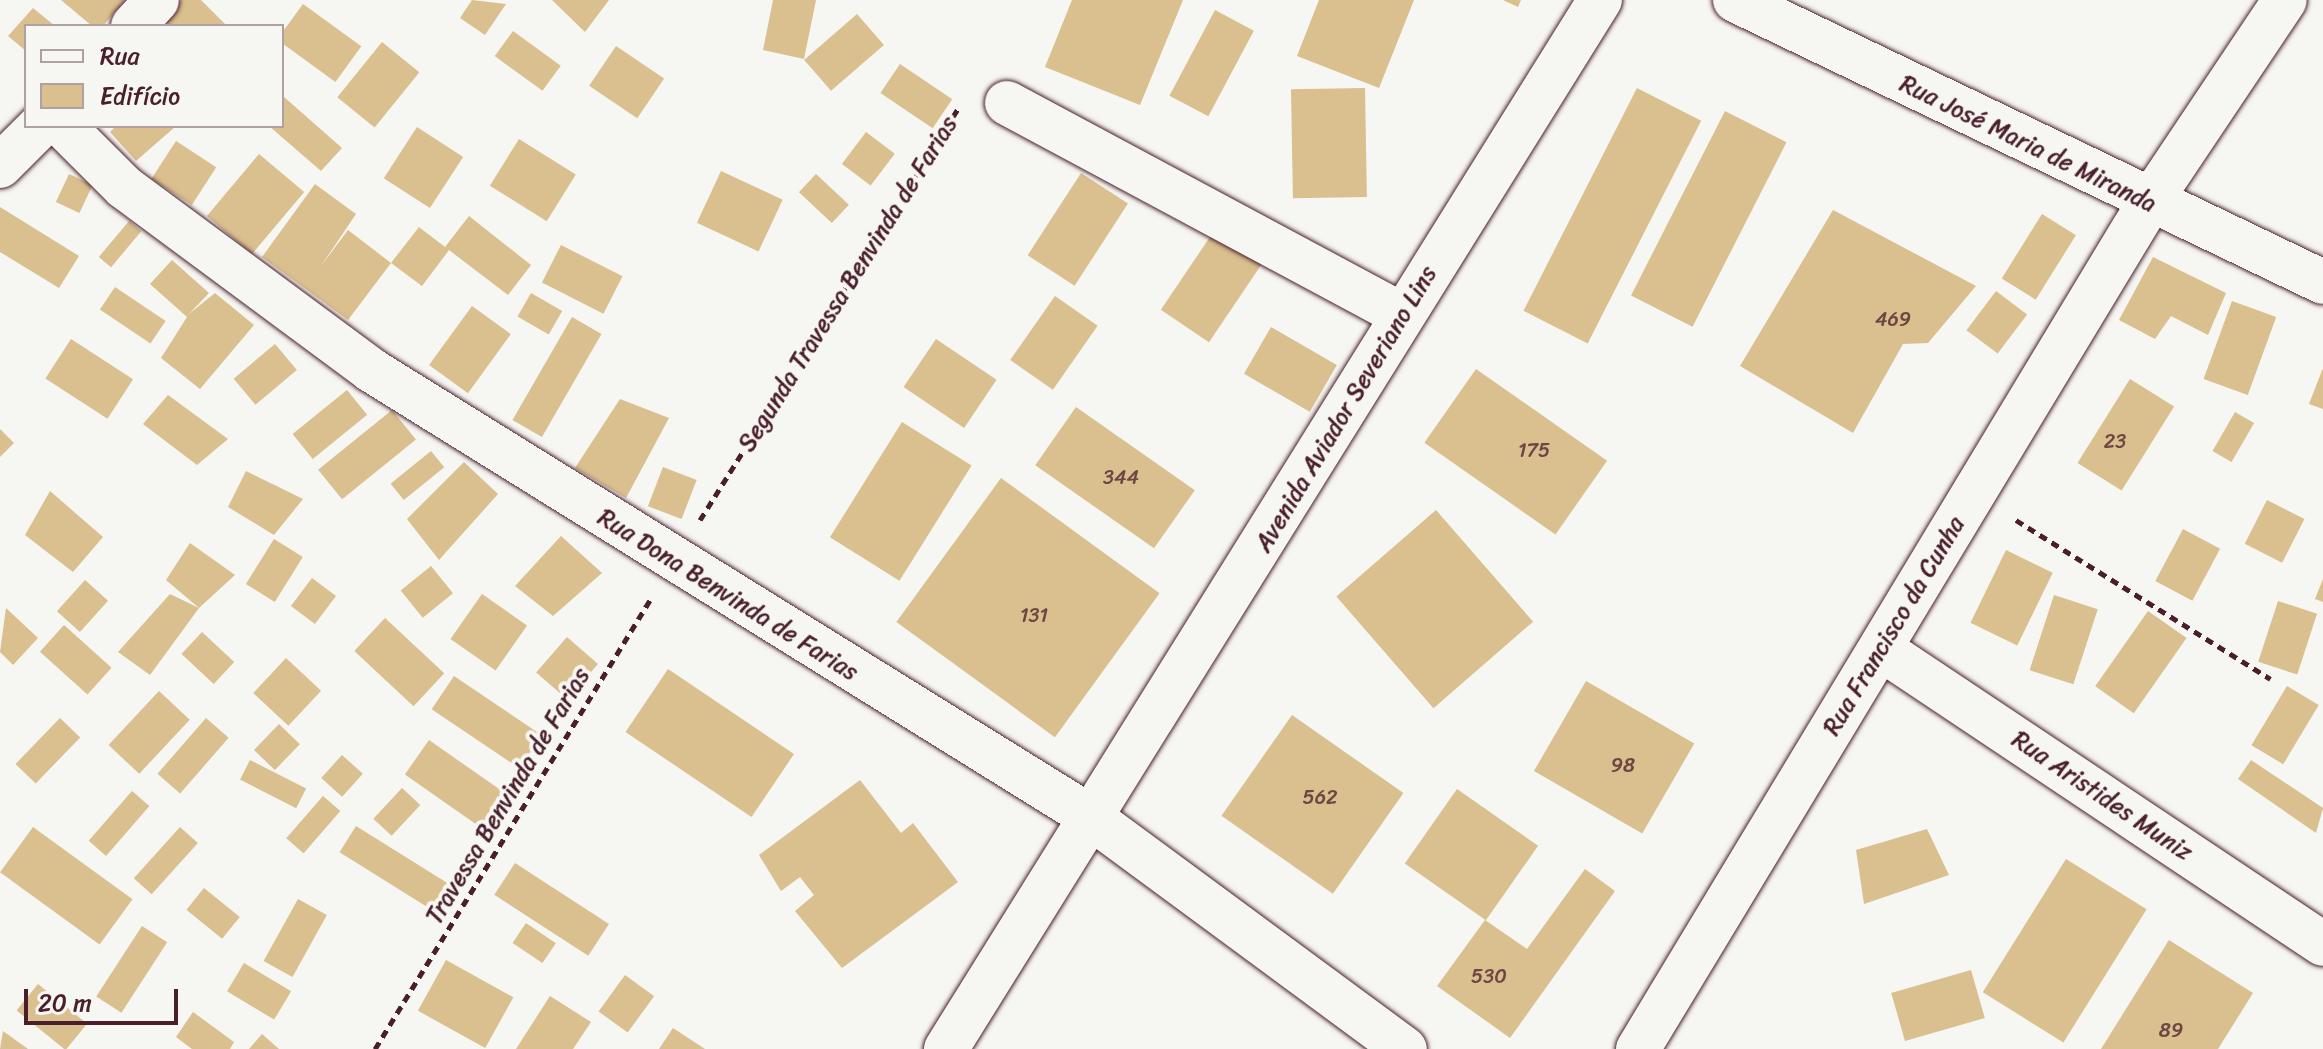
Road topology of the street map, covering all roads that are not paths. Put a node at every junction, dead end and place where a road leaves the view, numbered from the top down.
1 (157, 0) edge
2 (1600, 0) edge
3 (1735, 0) edge
4 (2285, 0) edge
5 (135, 24) edge
6 (1007, 103) road end
7 (38, 128) edge
8 (65, 128) edge
9 (0, 166) edge
10 (2149, 203) junction
11 (2323, 282) edge
12 (1402, 315) junction
13 (1881, 649) junction
14 (1086, 814) junction
15 (2323, 944) edge
16 (946, 1049) edge
17 (1405, 1049) edge
18 (1638, 1049) edge

1 - 5 street
2 - 12 street, Avenida Aviador Severiano Lins
3 - 10 street, Rua José Maria de Miranda
4 - 10 street, Rua Francisco da Cunha
6 - 12 street
7 - 9 street
8 - 14 street, Rua Dona Benvinda de Farias
10 - 11 street, Rua José Maria de Miranda
10 - 13 street, Rua Francisco da Cunha
12 - 14 street, Avenida Aviador Severiano Lins
13 - 15 street, Rua Aristides Muniz
13 - 18 street, Rua Francisco da Cunha
14 - 16 street, Avenida Aviador Severiano Lins
14 - 17 street, Rua Dona Benvinda de Farias

